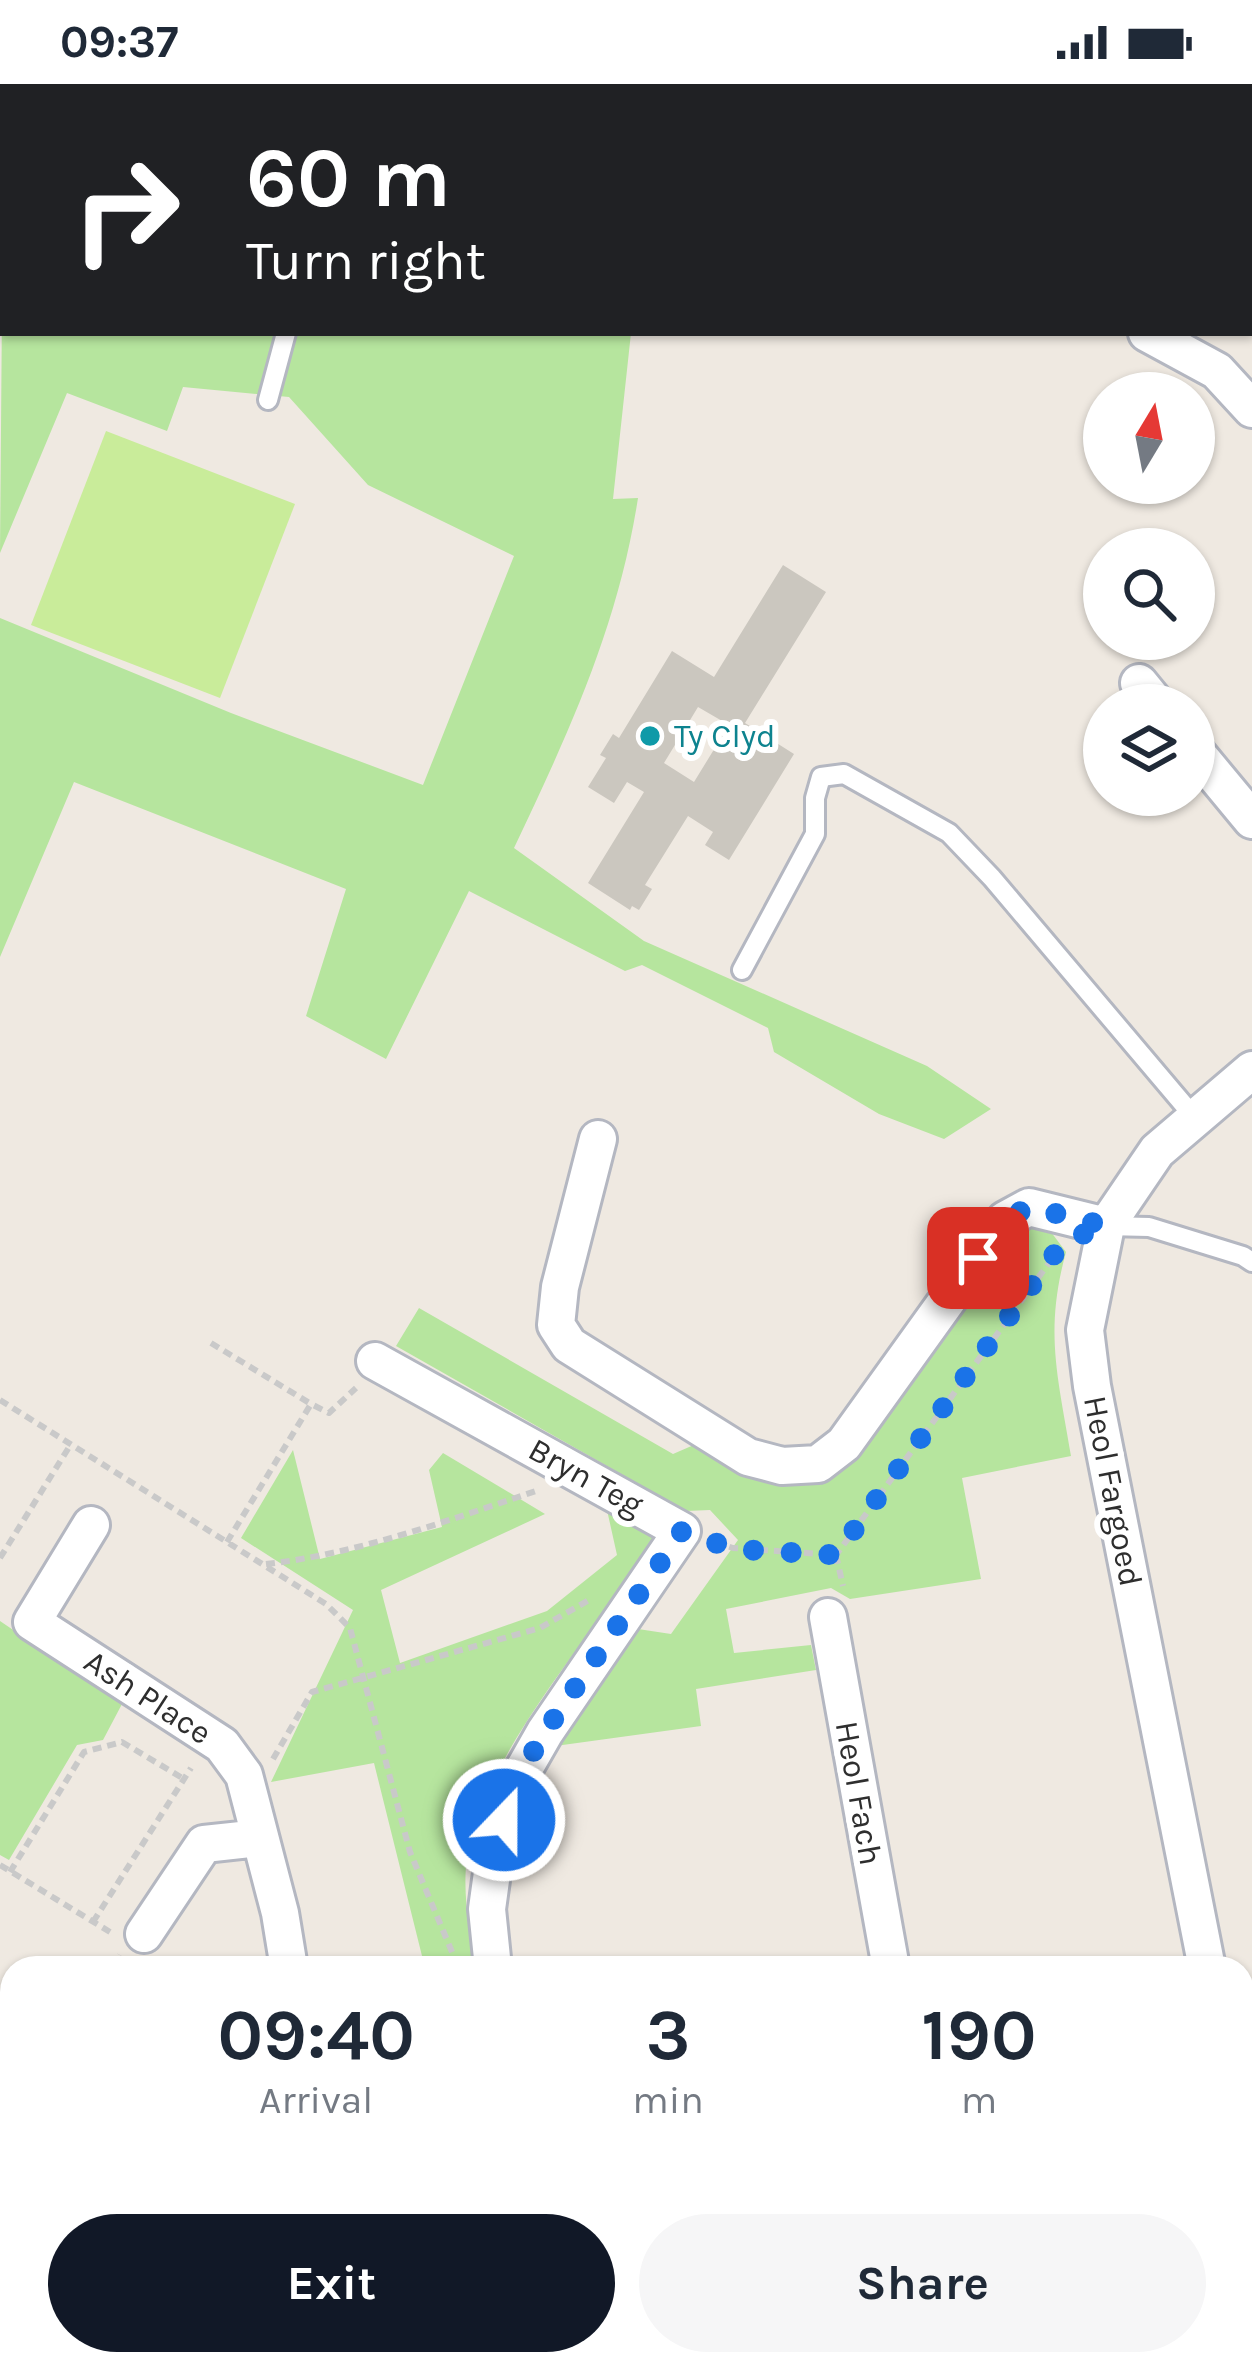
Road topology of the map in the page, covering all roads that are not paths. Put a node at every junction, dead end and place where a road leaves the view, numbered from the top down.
1 (285, 336) edge
2 (1153, 336) edge
3 (268, 400) dead end
4 (1252, 409) edge
5 (1215, 775) edge
6 (1252, 820) edge
7 (742, 970) dead end
8 (1252, 1070) edge
9 (1195, 1118) junction
10 (598, 1139) dead end
11 (1106, 1226) junction
12 (1252, 1262) edge
13 (375, 1361) road end
14 (92, 1525) dead end
15 (828, 1617) dead end
16 (260, 1838) junction
17 (135, 1938) road end
18 (287, 1956) edge
19 (492, 1956) edge
20 (889, 1956) edge
21 (1205, 1956) edge

1 - 3 lane
2 - 4 street
5 - 6 street
7 - 9 lane
8 - 9 street, Heol Fargoed
9 - 11 street, Heol Fargoed
10 - 11 street
11 - 12 lane
11 - 21 street, Heol Fargoed
13 - 19 street, Bryn Teg
14 - 16 street, Ash Place
15 - 20 street, Heol Fach
16 - 17 street
16 - 18 street, Ash Place

